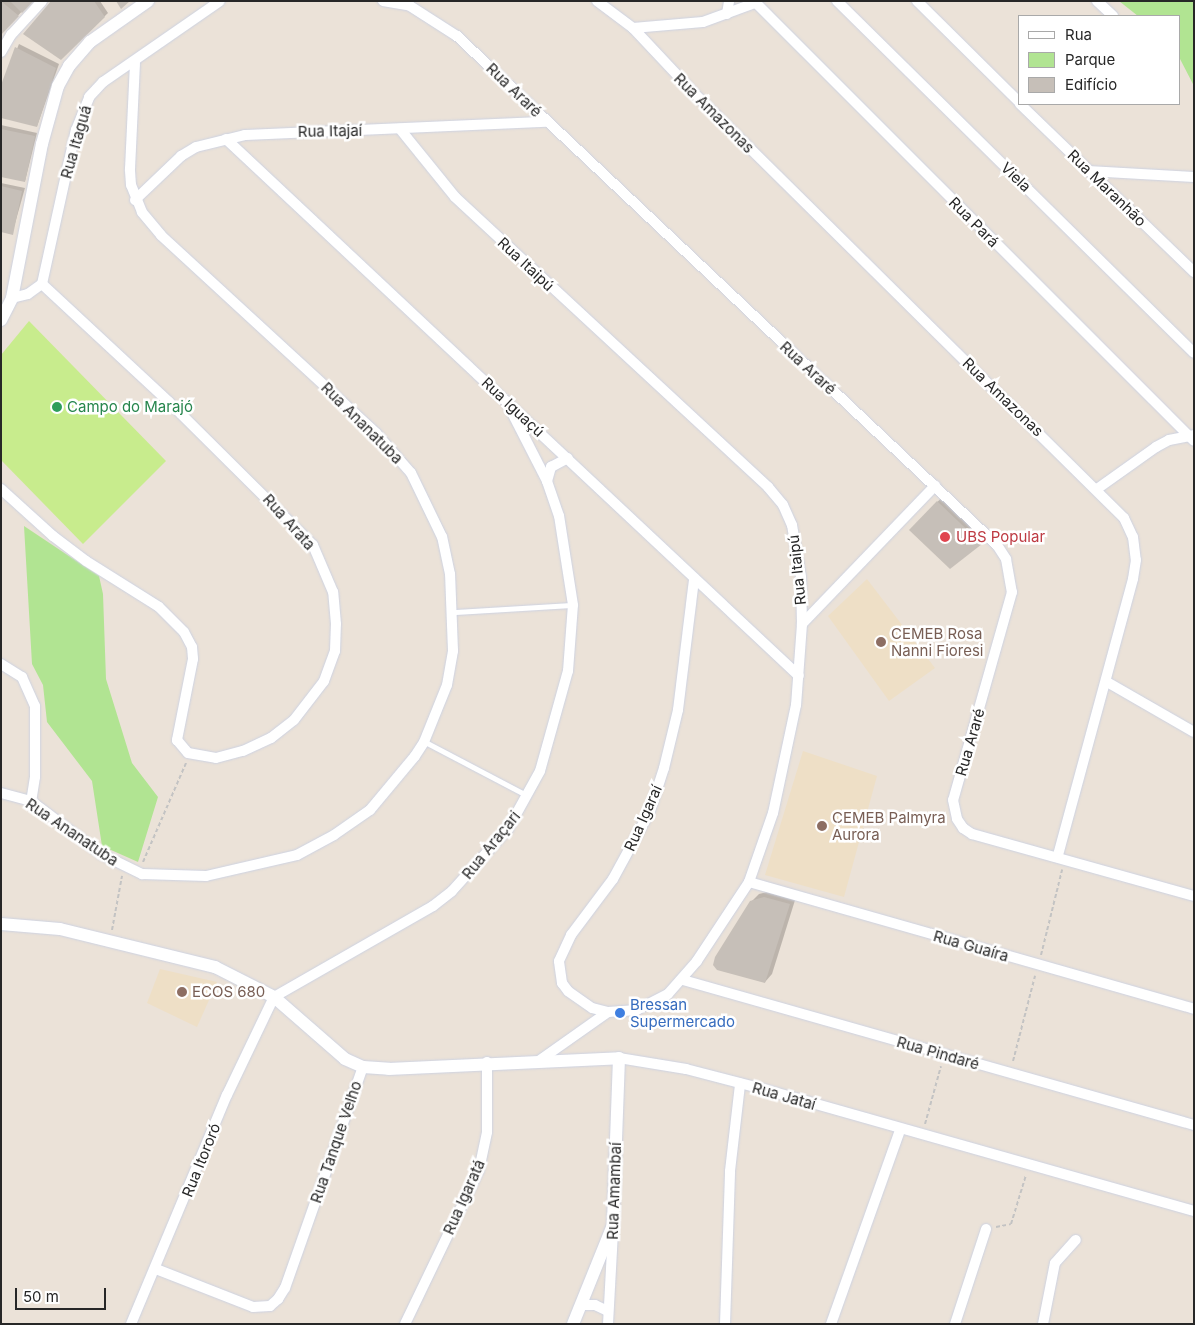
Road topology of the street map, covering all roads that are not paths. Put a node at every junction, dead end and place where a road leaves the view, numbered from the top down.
1 (42, 1) edge
2 (148, 1) edge
3 (220, 1) edge
4 (383, 1) edge
5 (597, 1) edge
6 (730, 1) edge
7 (837, 1) edge
8 (917, 1) edge
9 (1097, 1) edge
10 (754, 2) edge
11 (727, 14) junction
12 (1112, 15) edge
13 (633, 28) junction
14 (2, 49) edge
15 (135, 63) junction
16 (1018, 101) edge
17 (1022, 105) edge
18 (547, 122) junction
19 (400, 129) junction
20 (226, 139) junction
21 (1088, 171) junction
22 (1194, 177) edge
23 (135, 200) junction
24 (1194, 272) edge
25 (42, 284) junction
26 (12, 298) junction
27 (1, 320) edge
28 (1194, 353) edge
29 (506, 401) junction
30 (1193, 437) edge
31 (568, 458) junction
32 (546, 481) junction
33 (935, 486) junction
34 (1097, 489) junction
35 (2, 493) edge
36 (694, 579) junction
37 (573, 605) junction
38 (454, 612) junction
39 (802, 624) junction
40 (1, 664) edge
41 (799, 676) junction
42 (1106, 682) junction
43 (1194, 732) edge
44 (424, 742) junction
45 (1, 793) edge
46 (528, 796) junction
47 (31, 801) junction
48 (1058, 856) junction
49 (749, 882) junction
50 (1194, 896) edge
51 (1, 924) edge
52 (683, 980) junction
53 (274, 997) junction
54 (1194, 1009) edge
55 (608, 1012) junction
56 (619, 1058) junction
57 (540, 1060) junction
58 (487, 1062) junction
59 (362, 1067) junction
60 (740, 1084) junction
61 (1194, 1125) edge
62 (900, 1130) junction
63 (1194, 1211) edge
64 (613, 1224) junction
65 (986, 1229) road end
66 (1076, 1240) dead end
67 (156, 1269) junction
68 (582, 1306) junction
69 (608, 1311) junction
70 (131, 1324) edge
71 (405, 1324) edge
72 (573, 1324) edge
73 (608, 1324) edge
74 (725, 1324) edge
75 (830, 1324) edge
76 (955, 1324) edge
77 (1044, 1324) edge

1 - 14 street
2 - 26 street
3 - 15 street, Rua Itaguá
4 - 18 street, Rua Araré
5 - 13 street, Rua Amazonas
6 - 11 street
7 - 28 street, Viela
8 - 16 street, Rua Maranhão
9 - 12 street
10 - 11 street
10 - 30 street, Rua Pará
11 - 13 street
13 - 34 street, Rua Amazonas
15 - 23 street, Rua Ananatuba
15 - 25 street, Rua Itaguá
17 - 21 street, Rua Maranhão
18 - 19 street, Rua Itajaí
18 - 33 street, Rua Araré
19 - 20 street, Rua Itajaí
19 - 39 street, Rua Itaipú
20 - 23 street, Rua Itajaí
20 - 29 street, Rua Iguaçú
21 - 22 street
21 - 24 street, Rua Maranhão
23 - 38 street, Rua Ananatuba
25 - 26 street
25 - 35 street, Rua Arata
26 - 27 street
29 - 31 street, Rua Iguaçú
29 - 32 street, Rua Araçari
30 - 34 street
31 - 32 street
31 - 36 street, Rua Iguaçú
32 - 37 street, Rua Araçari
33 - 39 street
33 - 48 street, Rua Araré
34 - 42 street, Rua Amazonas
36 - 41 street, Rua Iguaçú
36 - 55 street, Rua Igaraí
37 - 38 lane
37 - 46 street, Rua Araçari
38 - 44 street, Rua Ananatuba
39 - 41 street, Rua Itaipú
40 - 47 street
41 - 49 street, Rua Itaipú
42 - 43 street
42 - 48 street, Rua Amazonas
44 - 46 lane
44 - 47 street, Rua Ananatuba
45 - 47 street, Rua Ananatuba
46 - 53 street, Rua Araçari
48 - 50 street
49 - 52 street, Rua Itaipú
49 - 54 street, Rua Guaíra
51 - 53 street, Rua Tanque Velho
52 - 55 street, Rua Itaipú
52 - 61 street, Rua Pindaré
53 - 59 street, Rua Tanque Velho
53 - 67 street, Rua Itororó
55 - 57 street
56 - 57 street, Rua Jataí
56 - 60 street, Rua Jataí
56 - 64 street, Rua Amambaí
57 - 58 street, Rua Jataí
58 - 59 street, Rua Jataí
58 - 71 street, Rua Igaratá
59 - 67 street, Rua Tanque Velho
60 - 62 street, Rua Jataí
60 - 74 street
62 - 63 street, Rua Jataí
62 - 75 street
64 - 68 street
64 - 69 street, Rua Amambaí
65 - 76 street
66 - 77 street
67 - 70 street, Rua Itororó
68 - 69 street
68 - 72 street
69 - 73 street, Rua Amambaí

